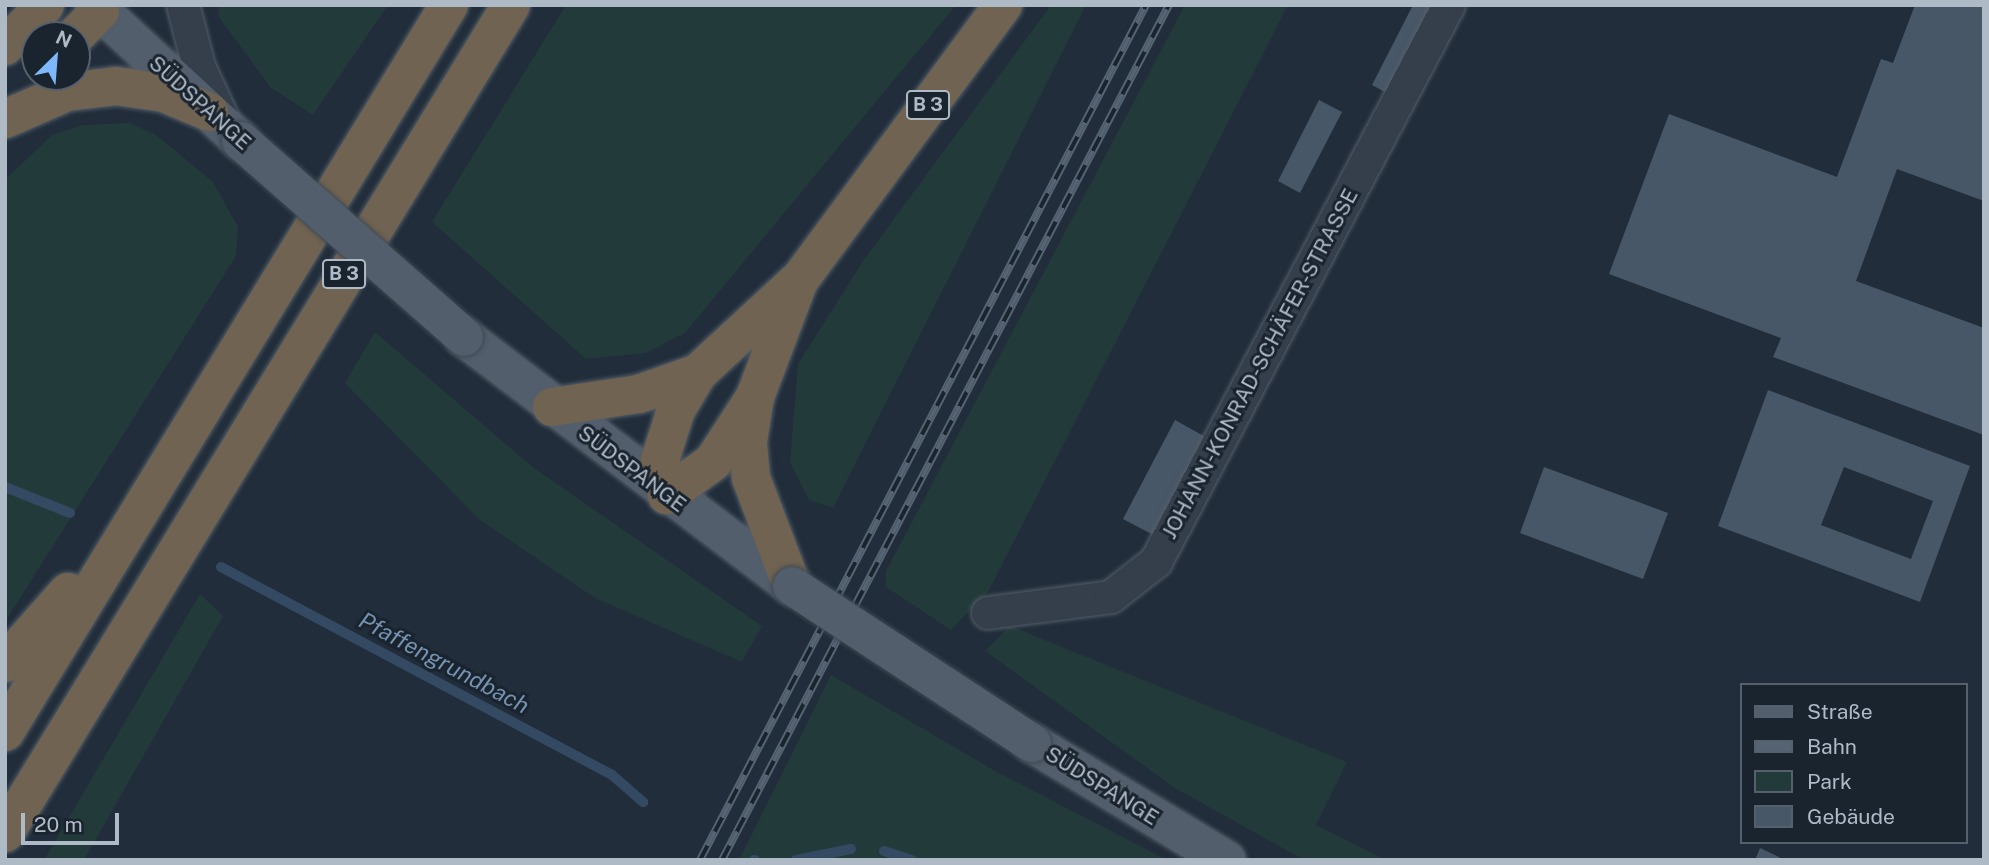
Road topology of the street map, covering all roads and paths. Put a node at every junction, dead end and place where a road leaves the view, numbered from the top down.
1 (45, 5) edge
2 (183, 5) edge
3 (449, 5) edge
4 (511, 5) edge
5 (1003, 5) edge
6 (1449, 5) edge
7 (94, 14) edge
8 (5, 46) edge
9 (23, 91) edge
10 (5, 110) edge
11 (5, 119) edge
12 (227, 128) junction
13 (801, 278) junction
14 (698, 373) junction
15 (755, 397) junction
16 (552, 407) junction
17 (667, 495) junction
18 (129, 522) junction
19 (792, 586) junction
20 (988, 613) dead end
21 (5, 663) edge
22 (5, 732) edge
23 (5, 833) edge
24 (1226, 860) edge

1 - 8 highway
2 - 12 street
3 - 18 highway, B 3
4 - 23 highway, B 3
5 - 13 highway, B 3
6 - 20 street, JOHANN-KONRAD-SCHÄFER-STRASSE
7 - 12 main road, SÜDSPANGE
9 - 10 highway
11 - 12 highway
12 - 16 main road, SÜDSPANGE, bridge
13 - 14 highway, B 3
13 - 15 highway, B 3
14 - 16 highway, B 3
14 - 17 highway, B 3
15 - 17 highway, B 3
15 - 19 highway, B 3
16 - 17 main road, SÜDSPANGE
17 - 19 main road, SÜDSPANGE
18 - 21 highway, B 3
18 - 22 highway, B 3
19 - 24 main road, SÜDSPANGE, bridge

